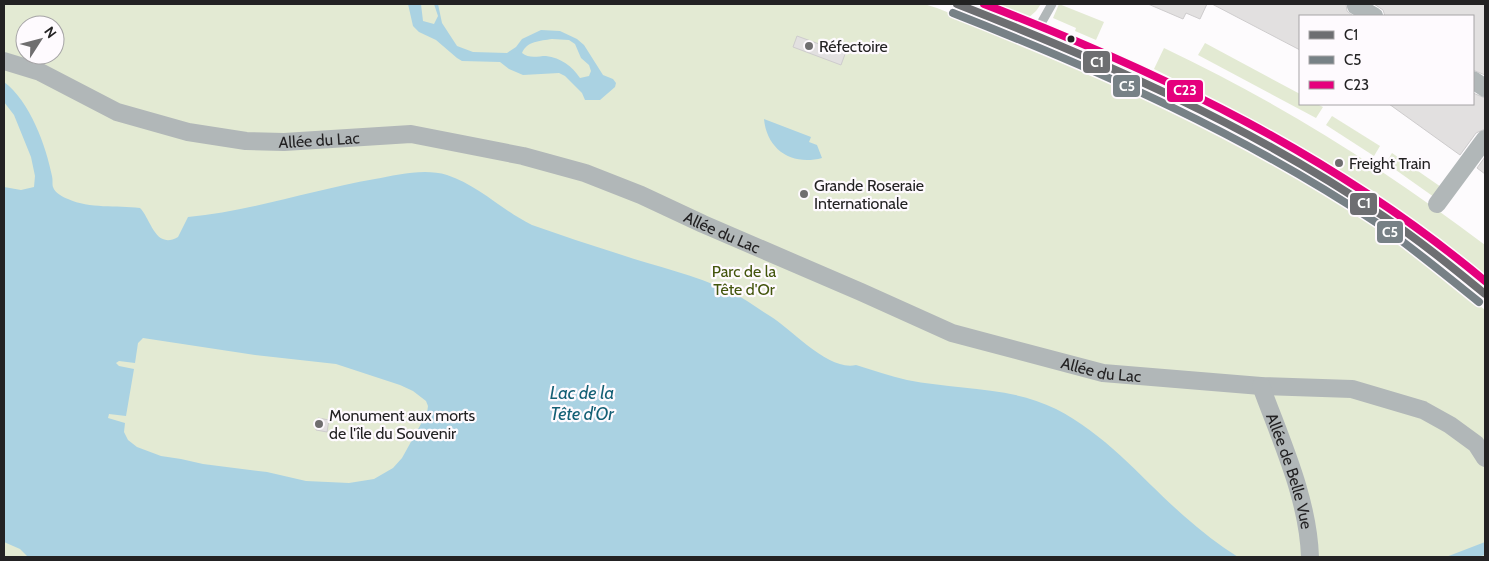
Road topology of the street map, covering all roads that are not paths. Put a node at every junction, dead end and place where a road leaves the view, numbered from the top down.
1 (956, 4) edge
2 (1052, 4) edge
3 (1356, 6) dead end
4 (1372, 15) edge
5 (1035, 34) junction
6 (4, 61) edge
7 (1474, 81) edge
8 (1485, 88) edge
9 (1485, 139) edge
10 (1441, 198) dead end
11 (1485, 294) edge
12 (1260, 386) junction
13 (1485, 458) edge
14 (1310, 557) edge

1 - 5 lane
2 - 5 lane
3 - 4 street
5 - 11 lane
6 - 12 street, Allée du Lac
7 - 8 street
9 - 10 street
12 - 13 street, Allée du Lac
12 - 14 street, Allée de Belle Vue

